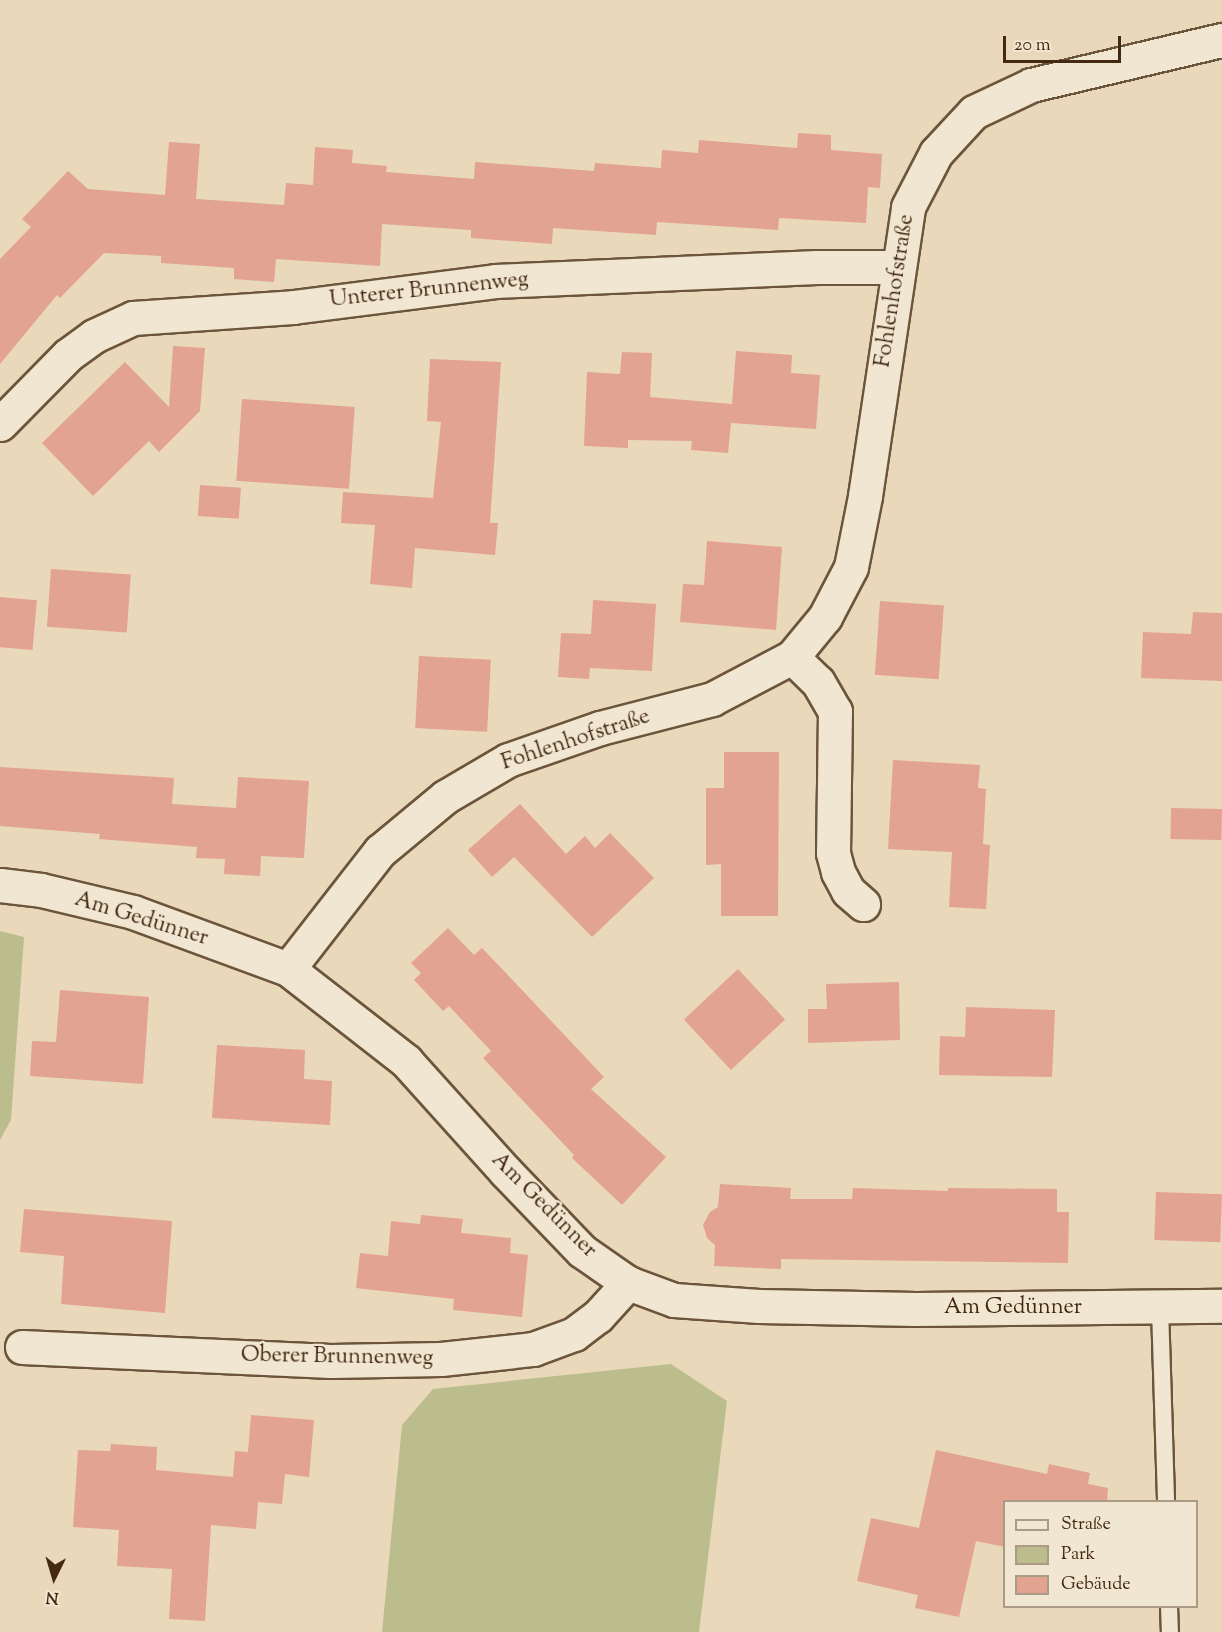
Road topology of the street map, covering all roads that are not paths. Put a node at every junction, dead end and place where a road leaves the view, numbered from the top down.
1 (1222, 40) edge
2 (897, 267) junction
3 (0, 424) edge
4 (792, 657) junction
5 (0, 885) edge
6 (863, 904) dead end
7 (288, 969) junction
8 (628, 1283) junction
9 (1222, 1306) edge
10 (1160, 1308) junction
11 (22, 1347) dead end
12 (1166, 1500) edge
13 (1169, 1608) edge
14 (1170, 1632) edge

1 - 2 street, Fohlenhofstraße
2 - 3 street, Unterer Brunnenweg
2 - 4 street, Fohlenhofstraße
4 - 6 street
4 - 7 street, Fohlenhofstraße
5 - 7 street, Am Gedünner
7 - 8 street, Am Gedünner
8 - 10 street, Am Gedünner
8 - 11 street, Oberer Brunnenweg
9 - 10 street, Am Gedünner
10 - 12 lane
13 - 14 lane

